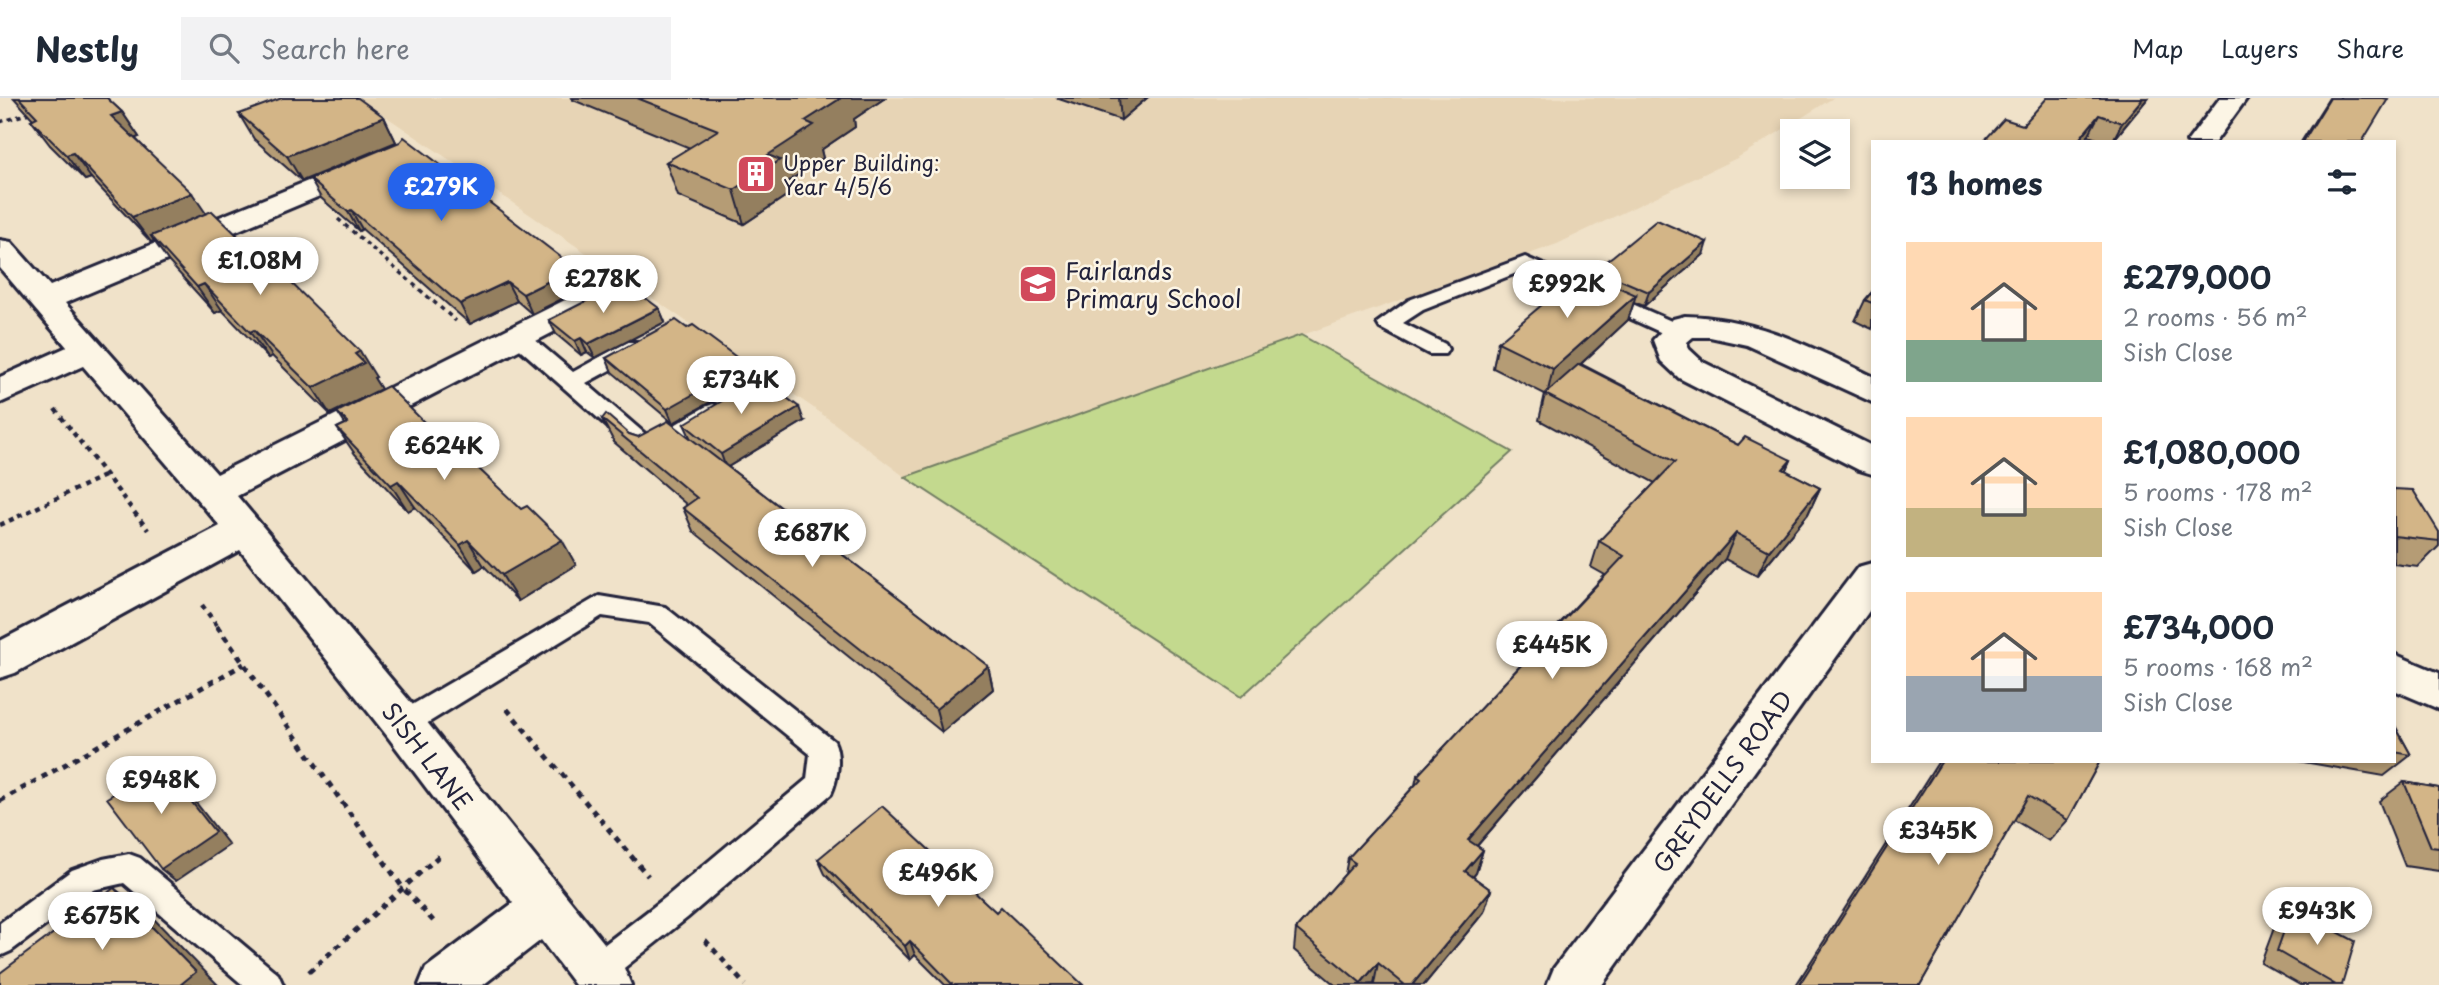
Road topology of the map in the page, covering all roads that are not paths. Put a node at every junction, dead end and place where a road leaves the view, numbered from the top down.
1 (2234, 98) edge
2 (2202, 140) edge
3 (388, 157) edge
4 (0, 249) edge
5 (604, 293) edge
6 (46, 299) junction
7 (1678, 332) junction
8 (649, 340) edge
9 (505, 345) junction
10 (1437, 349) dead end
11 (88, 350) junction
12 (571, 382) junction
13 (1871, 390) edge
14 (0, 391) edge
15 (730, 402) edge
16 (1871, 460) edge
17 (211, 493) junction
18 (245, 530) junction
19 (1871, 579) edge
20 (0, 661) edge
21 (2396, 672) edge
22 (2439, 692) edge
23 (403, 723) junction
24 (544, 908) junction
25 (0, 941) edge
26 (600, 978) edge
27 (267, 985) edge
28 (444, 985) edge
29 (1572, 985) edge

1 - 2 street
3 - 6 street
4 - 6 street, SISH LANE
5 - 9 street
6 - 11 street, SISH LANE
7 - 10 lane
7 - 13 street
7 - 16 street
8 - 12 lane
9 - 12 lane
9 - 17 street
11 - 14 street
11 - 17 street, SISH LANE
12 - 15 lane
17 - 18 street, SISH LANE
18 - 20 street
18 - 23 street, SISH LANE
19 - 29 street, GREYDELLS ROAD
21 - 22 street
23 - 24 street, SISH LANE
23 - 26 lane
24 - 26 street, SISH LANE
24 - 28 street
25 - 27 lane

